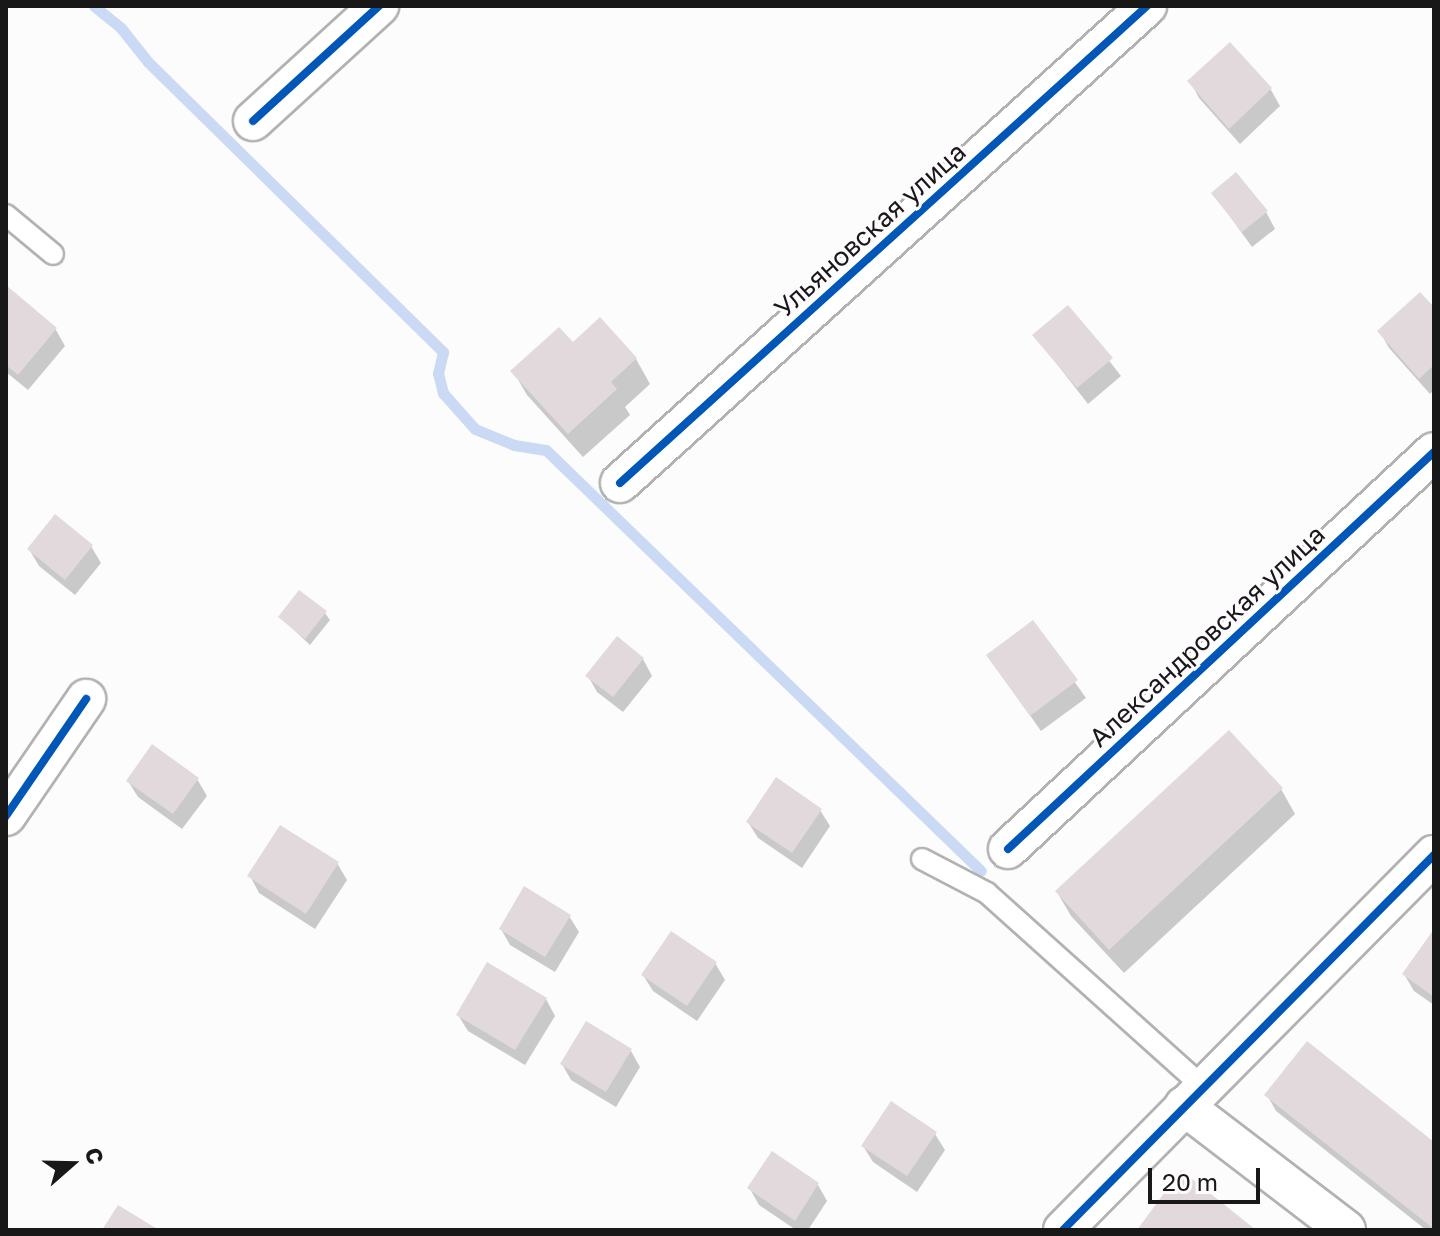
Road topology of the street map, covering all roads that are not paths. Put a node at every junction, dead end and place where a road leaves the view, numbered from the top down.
1 (379, 6) edge
2 (1147, 6) edge
3 (253, 121) dead end
4 (6, 215) edge
5 (53, 254) dead end
6 (1434, 452) edge
7 (620, 483) dead end
8 (86, 699) dead end
9 (6, 816) edge
10 (1008, 849) dead end
11 (1434, 855) edge
12 (922, 859) dead end
13 (1193, 1096) junction
14 (1063, 1230) edge
15 (1346, 1230) edge

1 - 3 street
2 - 7 street, Ульяновская улица
4 - 5 lane
6 - 10 street, Александровская улица
8 - 9 street
11 - 13 street
12 - 13 lane
13 - 14 street
13 - 15 street

